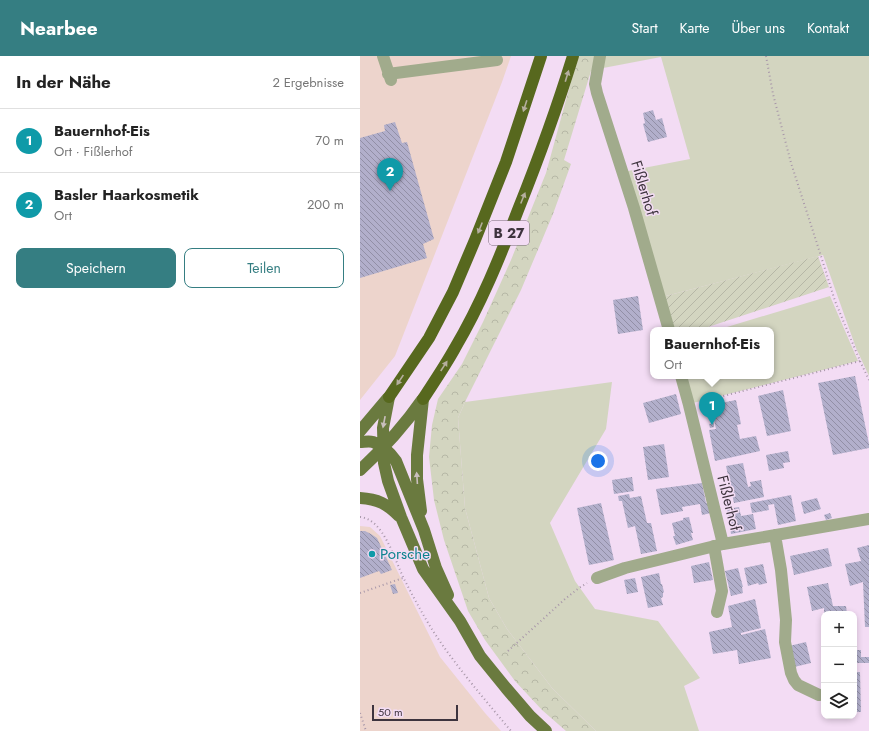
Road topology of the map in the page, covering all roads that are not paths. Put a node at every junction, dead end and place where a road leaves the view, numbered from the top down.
1 (383, 56) edge
2 (541, 56) edge
3 (573, 56) edge
4 (600, 56) edge
5 (497, 60) dead end
6 (667, 327) edge
7 (682, 379) edge
8 (389, 397) junction
9 (423, 399) junction
10 (360, 431) edge
11 (360, 442) edge
12 (384, 448) junction
13 (360, 470) edge
14 (360, 498) edge
15 (401, 517) junction
16 (869, 519) edge
17 (424, 530) junction
18 (774, 535) junction
19 (719, 545) junction
20 (597, 578) road end
21 (717, 612) dead end
22 (460, 621) junction
23 (819, 695) dead end
24 (546, 731) edge

1 - 5 street
2 -> 8 highway, B 27
9 -> 3 highway, B 27
4 - 6 street, Fißlerhof
7 - 19 street, Fißlerhof
8 - 10 main road, B 27
8 -> 12 main road, B 27
9 - 12 main road, B 27
17 -> 9 main road
11 - 12 main road
12 - 13 main road, B 27
12 - 15 main road
12 - 17 main road
14 - 15 main road
15 - 22 main road
16 - 18 street, Fißlerhof
17 - 22 main road
18 - 19 street, Fißlerhof
18 - 23 street
19 - 20 street, Fißlerhof
19 - 21 street
22 - 24 main road

